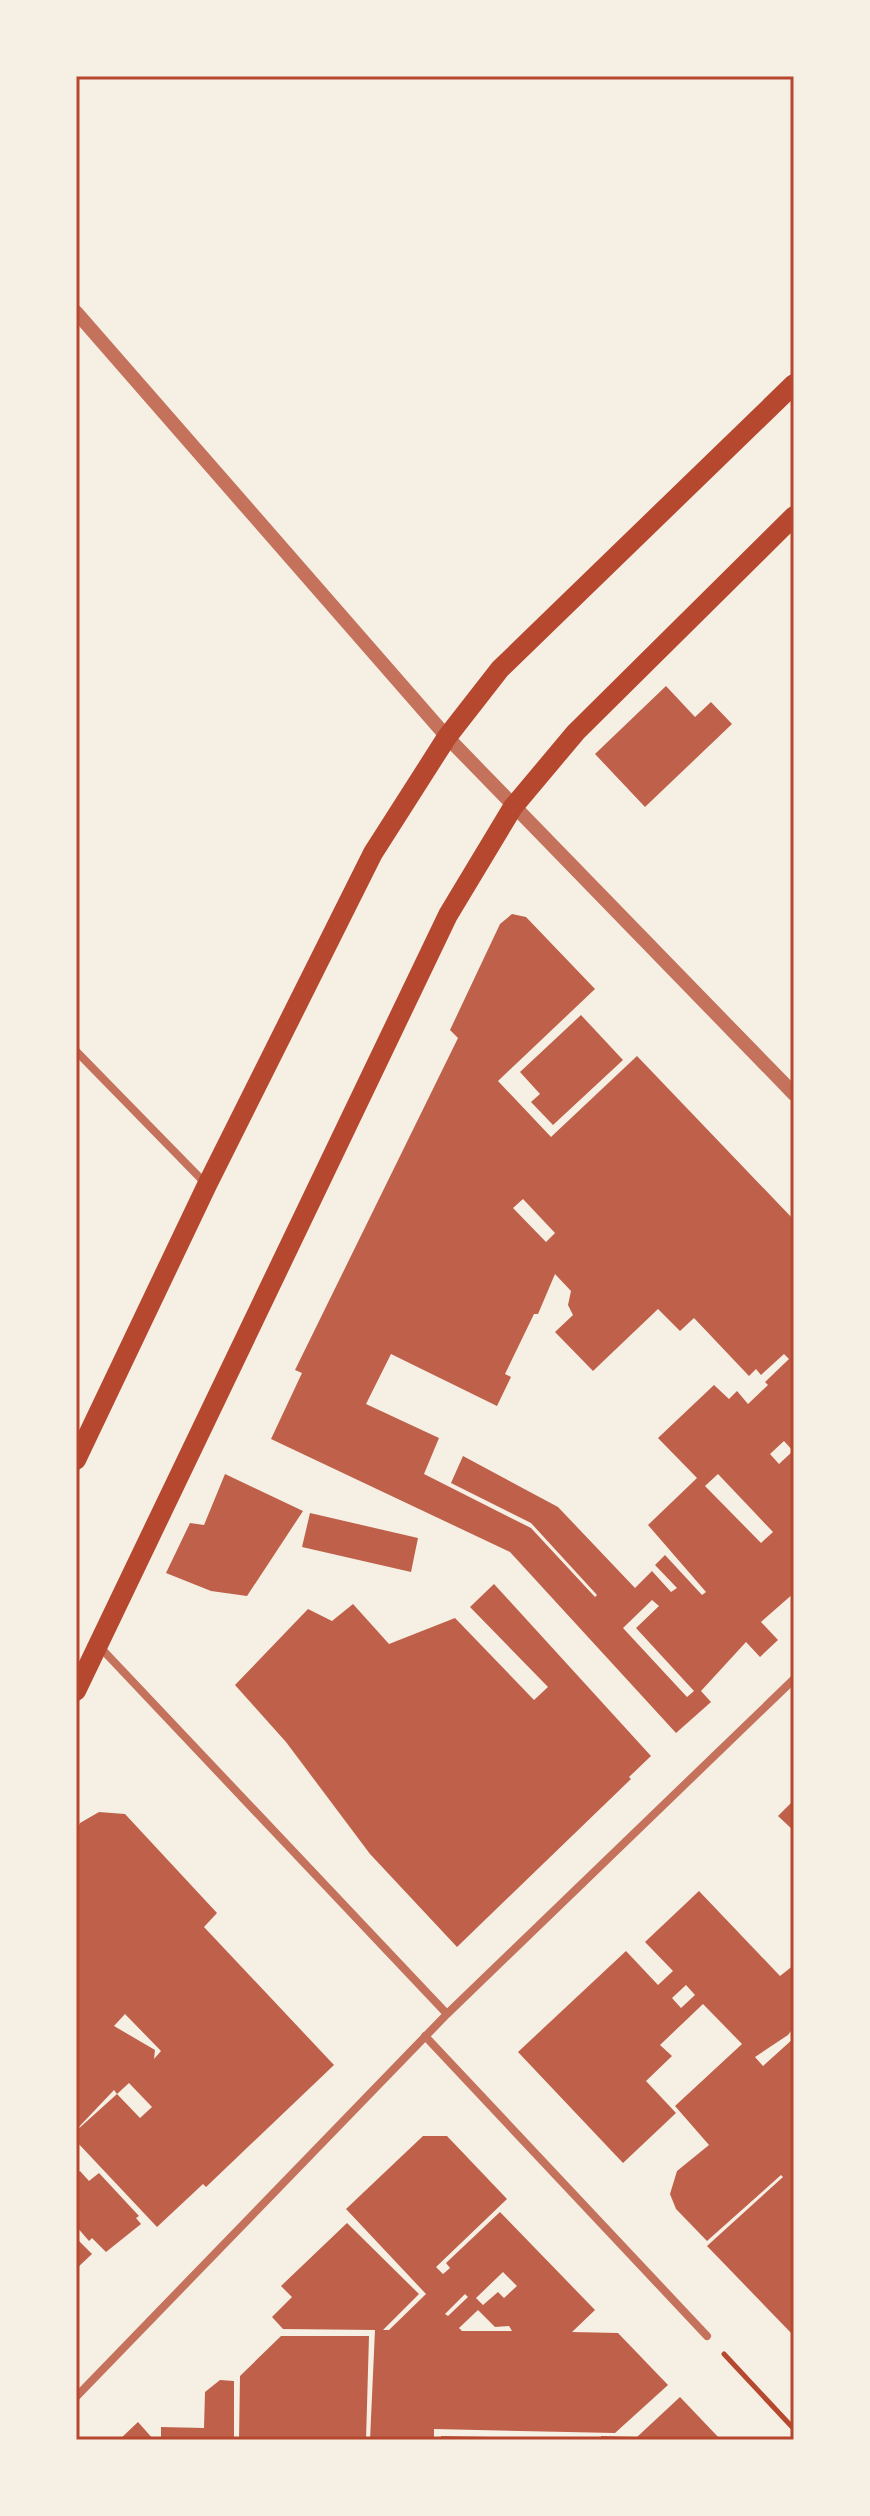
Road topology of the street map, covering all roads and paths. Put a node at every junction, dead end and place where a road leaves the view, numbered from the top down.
1 (76, 312) edge
2 (794, 384) edge
3 (794, 516) edge
4 (447, 737) junction
5 (513, 807) junction
6 (76, 1051) edge
7 (794, 1094) edge
8 (207, 1185) junction
9 (76, 1460) edge
10 (98, 1645) junction
11 (794, 1679) edge
12 (76, 1691) edge
13 (447, 2014) junction
14 (425, 2036) junction
15 (707, 2336) joint
16 (76, 2397) edge
17 (794, 2429) edge

1 - 4 street
2 - 4 main road
3 - 5 main road
4 - 5 street
4 - 8 main road
5 - 7 street
5 - 10 main road
6 - 8 street
8 - 9 main road
10 - 12 main road
10 - 13 street
11 - 13 street
13 - 14 street
14 - 15 street
14 - 16 street
15 - 17 path

